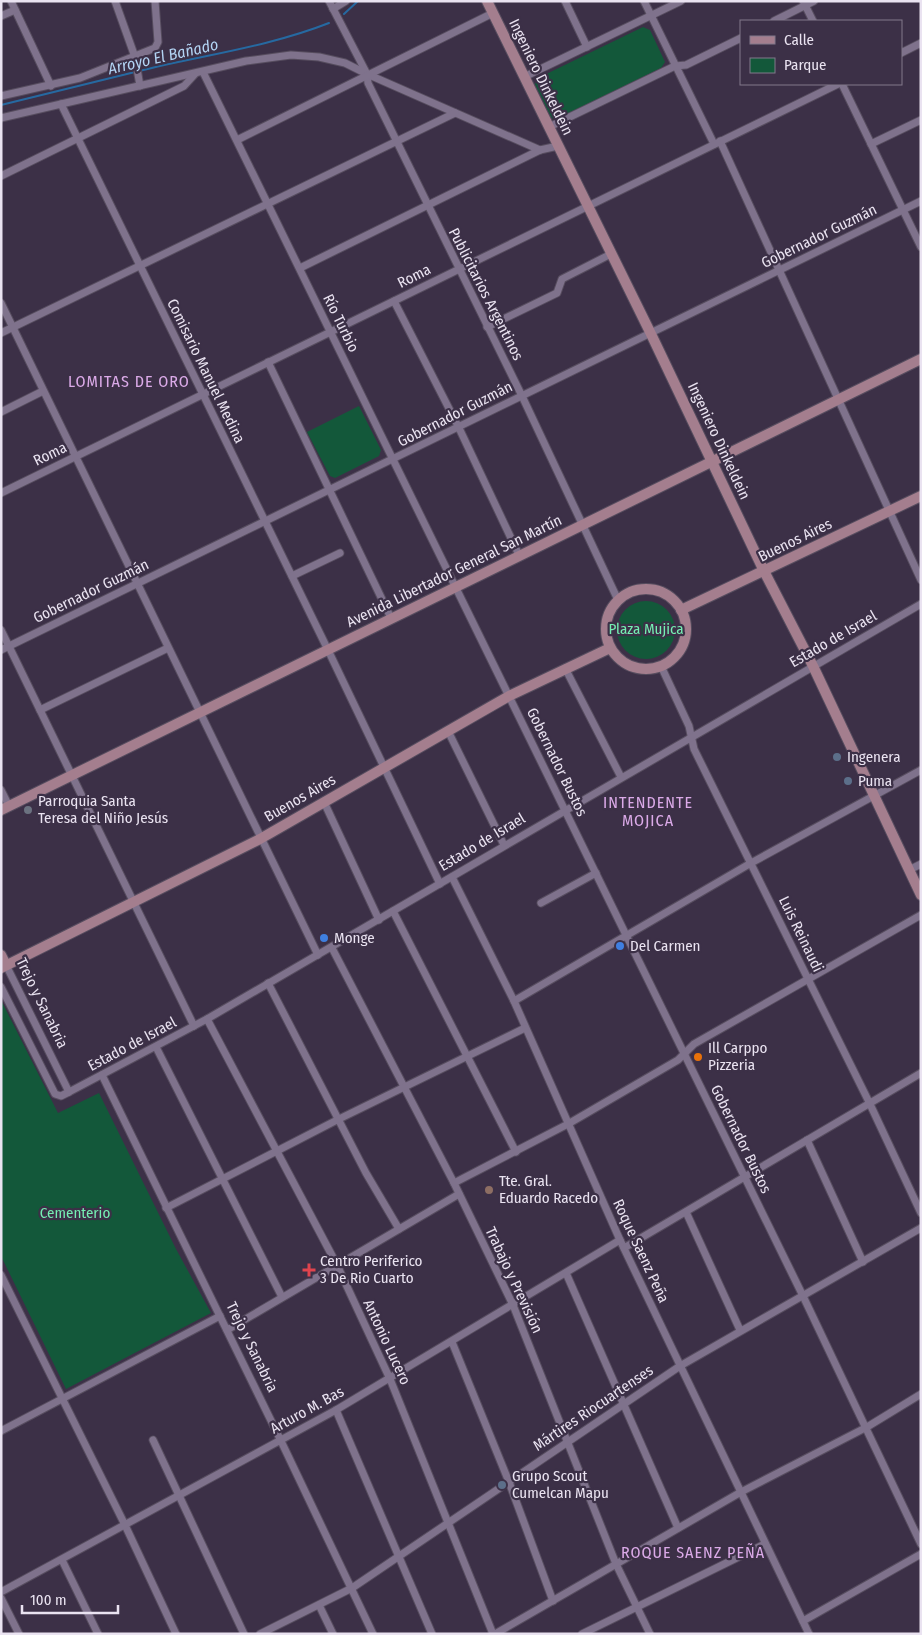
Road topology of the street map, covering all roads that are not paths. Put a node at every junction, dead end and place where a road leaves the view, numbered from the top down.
1 (11, 1) edge
2 (115, 1) edge
3 (154, 1) edge
4 (329, 1) edge
5 (346, 1) edge
6 (487, 1) edge
7 (565, 1) edge
8 (644, 1) edge
9 (680, 1) edge
10 (814, 1) edge
11 (804, 4) edge
12 (333, 9) junction
13 (15, 10) junction
14 (493, 13) junction
15 (1, 16) edge
16 (650, 16) junction
17 (776, 20) edge
18 (812, 20) edge
19 (740, 38) edge
20 (921, 43) edge
21 (587, 47) junction
22 (902, 52) edge
23 (135, 57) junction
24 (675, 66) junction
25 (199, 73) junction
26 (367, 74) junction
27 (524, 77) junction
28 (836, 85) edge
29 (842, 85) edge
30 (51, 86) junction
31 (140, 86) junction
32 (1, 96) edge
33 (61, 104) junction
34 (455, 113) junction
35 (1, 118) edge
36 (921, 120) edge
37 (549, 127) junction
38 (77, 138) junction
39 (237, 140) junction
40 (396, 142) junction
41 (717, 142) junction
42 (871, 144) junction
43 (558, 146) junction
44 (540, 150) junction
45 (1, 176) edge
46 (921, 202) edge
47 (268, 203) junction
48 (426, 205) junction
49 (587, 205) junction
50 (903, 210) junction
51 (921, 247) edge
52 (612, 254) junction
53 (140, 266) junction
54 (300, 268) junction
55 (458, 269) junction
56 (778, 271) junction
57 (394, 301) junction
58 (1, 304) edge
59 (487, 327) junction
60 (13, 328) junction
61 (1, 333) edge
62 (330, 333) junction
63 (651, 334) junction
64 (921, 359) edge
65 (268, 362) junction
66 (43, 391) junction
67 (202, 394) junction
68 (522, 396) junction
69 (837, 400) junction
70 (1, 412) edge
71 (459, 428) junction
72 (76, 456) junction
73 (394, 460) junction
74 (712, 461) junction
75 (330, 490) junction
76 (1, 493) edge
77 (921, 496) edge
78 (889, 511) junction
79 (266, 522) junction
80 (581, 525) junction
81 (340, 553) dead end
82 (519, 556) junction
83 (764, 571) junction
84 (292, 576) junction
85 (921, 580) edge
86 (137, 584) junction
87 (454, 587) junction
88 (618, 600) junction
89 (921, 604) edge
90 (681, 610) junction
91 (391, 618) junction
92 (1, 630) edge
93 (9, 646) junction
94 (168, 648) junction
95 (610, 648) junction
96 (1, 650) edge
97 (328, 650) junction
98 (661, 666) junction
99 (813, 666) junction
100 (565, 668) junction
101 (509, 696) junction
102 (40, 710) junction
103 (202, 712) junction
104 (448, 731) junction
105 (692, 737) junction
106 (384, 768) junction
107 (921, 770) edge
108 (72, 775) junction
109 (621, 777) junction
110 (1, 790) edge
111 (872, 794) junction
112 (324, 802) junction
113 (5, 808) edge
114 (565, 809) junction
115 (260, 839) junction
116 (504, 845) junction
117 (751, 863) junction
118 (921, 864) edge
119 (909, 870) junction
120 (596, 873) junction
121 (452, 877) junction
122 (440, 884) junction
123 (921, 894) edge
124 (134, 901) junction
125 (541, 903) dead end
126 (393, 911) junction
127 (921, 915) edge
128 (379, 920) junction
129 (626, 934) junction
130 (332, 948) junction
131 (1, 955) edge
132 (318, 955) junction
133 (4, 966) edge
134 (808, 981) junction
135 (268, 983) junction
136 (1, 987) edge
137 (514, 1000) junction
138 (207, 1019) junction
139 (194, 1026) junction
140 (525, 1028) junction
141 (156, 1047) junction
142 (685, 1055) junction
143 (467, 1056) junction
144 (921, 1073) edge
145 (102, 1075) junction
146 (404, 1087) junction
147 (69, 1092) junction
148 (54, 1094) joint
149 (869, 1102) junction
150 (339, 1119) junction
151 (568, 1124) junction
152 (807, 1140) junction
153 (275, 1152) junction
154 (516, 1152) junction
155 (744, 1177) junction
156 (221, 1180) junction
157 (454, 1183) junction
158 (458, 1194) junction
159 (166, 1208) junction
160 (686, 1212) junction
161 (921, 1213) edge
162 (921, 1228) edge
163 (398, 1229) junction
164 (620, 1240) junction
165 (624, 1248) junction
166 (863, 1262) junction
167 (337, 1265) junction
168 (566, 1273) junction
169 (2, 1277) edge
170 (803, 1296) junction
171 (282, 1297) junction
172 (513, 1305) junction
173 (220, 1316) junction
174 (227, 1330) junction
175 (740, 1330) junction
176 (452, 1342) junction
177 (680, 1366) junction
178 (390, 1379) junction
179 (921, 1394) edge
180 (64, 1400) junction
181 (624, 1403) junction
182 (336, 1410) junction
183 (867, 1427) junction
184 (1, 1432) edge
185 (152, 1440) dead end
186 (568, 1440) junction
187 (281, 1441) junction
188 (509, 1482) junction
189 (741, 1492) junction
190 (178, 1497) junction
191 (449, 1523) junction
192 (125, 1524) junction
193 (678, 1528) junction
194 (765, 1544) junction
195 (921, 1544) edge
196 (921, 1554) edge
197 (400, 1557) junction
198 (62, 1560) junction
199 (616, 1564) junction
200 (352, 1588) junction
201 (1, 1592) edge
202 (1, 1598) edge
203 (553, 1601) junction
204 (319, 1605) junction
205 (636, 1607) junction
206 (803, 1621) junction
207 (18, 1634) edge
208 (98, 1634) edge
209 (176, 1634) edge
210 (244, 1634) edge
211 (260, 1634) edge
212 (333, 1634) edge
213 (373, 1634) edge
214 (432, 1634) edge
215 (494, 1634) edge
216 (582, 1634) edge
217 (650, 1634) edge
218 (809, 1634) edge

1 - 13 street
2 - 23 street
3 - 23 street
4 - 12 street, Publicitarios Argentinos
5 - 12 street
6 - 14 main road, Ingeniero Dinkeldein
7 - 21 street
8 - 16 street
9 - 16 street
10 - 11 street
11 - 17 street
11 - 18 street
12 - 26 street, Publicitarios Argentinos
13 - 15 street
13 - 30 street
14 - 26 street
14 - 27 main road, Ingeniero Dinkeldein
16 - 21 street
16 - 24 street
19 - 24 street
20 - 22 street
21 - 27 street
23 - 30 street
23 - 31 street
24 - 37 street
24 - 41 street
25 - 26 street
25 - 31 street
25 - 38 street
25 - 39 street, Río Turbio
26 - 34 street
26 - 39 street
26 - 40 street, Publicitarios Argentinos
27 - 37 main road, Ingeniero Dinkeldein
28 - 41 street, Roma
29 - 42 street
30 - 32 street
31 - 33 street
33 - 35 street
33 - 38 street, Comisario Manuel Medina
34 - 40 street
34 - 44 street
36 - 42 street
37 - 43 main road, Ingeniero Dinkeldein
38 - 45 street
38 - 53 street, Comisario Manuel Medina
39 - 47 street, Río Turbio
40 - 47 street
40 - 48 street, Publicitarios Argentinos
41 - 49 street, Roma
41 - 56 street
42 - 50 street
43 - 44 street
43 - 49 main road, Ingeniero Dinkeldein
44 - 48 street
46 - 50 street, Gobernador Guzmán
47 - 53 street
47 - 54 street, Río Turbio
48 - 54 street
48 - 55 street, Publicitarios Argentinos
49 - 52 main road, Ingeniero Dinkeldein
49 - 55 street, Roma
50 - 51 street
50 - 56 street, Gobernador Guzmán
52 - 59 street
52 - 63 main road, Ingeniero Dinkeldein
53 - 60 street
53 - 67 street, Comisario Manuel Medina
54 - 62 street, Río Turbio
55 - 57 street, Roma
55 - 59 street, Publicitarios Argentinos
56 - 63 street, Gobernador Guzmán
56 - 69 street
57 - 62 street, Roma
57 - 71 street
58 - 60 street
59 - 68 street, Publicitarios Argentinos
60 - 61 street
60 - 66 street
62 - 65 street, Roma
62 - 73 street, Río Turbio
63 - 68 street, Gobernador Guzmán
63 - 74 main road, Ingeniero Dinkeldein
64 - 69 main road, Avenida Libertador General San Martín
65 - 67 street, Roma
65 - 75 street
66 - 70 street
66 - 72 street
67 - 72 street, Roma
67 - 79 street, Comisario Manuel Medina
68 - 71 street, Gobernador Guzmán
68 - 80 street, Publicitarios Argentinos
69 - 74 main road, Avenida Libertador General San Martín
69 - 78 street
71 - 73 street, Gobernador Guzmán
71 - 82 street
72 - 76 street, Roma
72 - 86 street
73 - 75 street, Gobernador Guzmán
73 - 87 street, Río Turbio
74 - 80 main road, Avenida Libertador General San Martín
74 - 83 main road, Ingeniero Dinkeldein
75 - 79 street, Gobernador Guzmán
75 - 91 street
77 - 78 main road, Buenos Aires
78 - 83 main road, Buenos Aires
78 - 85 street
79 - 84 street, Comisario Manuel Medina
79 - 86 street, Gobernador Guzmán
80 - 82 main road, Avenida Libertador General San Martín
80 - 88 street, Publicitarios Argentinos
81 - 84 street
82 - 87 main road, Avenida Libertador General San Martín
83 - 90 main road, Buenos Aires
83 - 99 main road, Ingeniero Dinkeldein
84 - 97 street, Comisario Manuel Medina
86 - 93 street, Gobernador Guzmán
86 - 94 street
87 - 91 main road, Avenida Libertador General San Martín
87 - 101 street, Gobernador Bustos
88 - 90 main road
88 - 95 main road
89 - 99 street, Estado de Israel
90 - 98 main road
91 - 97 main road, Avenida Libertador General San Martín
92 - 93 street
93 - 96 street, Gobernador Guzmán
93 - 102 street
94 - 102 street
94 - 103 street
95 - 98 main road
95 - 100 main road, Buenos Aires
97 - 103 main road, Avenida Libertador General San Martín
97 - 106 street
98 - 105 street, Luis Reinaudi
99 - 105 street, Estado de Israel
99 - 111 main road, Ingeniero Dinkeldein
100 - 101 main road, Buenos Aires
100 - 109 street
101 - 104 main road, Buenos Aires
101 - 114 street, Gobernador Bustos
102 - 108 street
103 - 108 main road, Avenida Libertador General San Martín
103 - 115 street
104 - 106 main road, Buenos Aires
104 - 116 street
105 - 109 street, Estado de Israel
105 - 117 street, Luis Reinaudi
106 - 112 main road, Buenos Aires
106 - 122 street
107 - 111 street
108 - 113 main road, Avenida Libertador General San Martín
108 - 124 street
109 - 114 street, Estado de Israel
110 - 113 street
111 - 117 street
111 - 119 main road, Ingeniero Dinkeldein
112 - 115 main road, Buenos Aires
112 - 128 street
114 - 116 street, Estado de Israel
114 - 120 street, Gobernador Bustos
115 - 124 main road, Buenos Aires
115 - 132 street
116 - 121 street, Estado de Israel
117 - 129 street
117 - 134 street, Luis Reinaudi
118 - 119 street
119 - 123 main road, Ingeniero Dinkeldein
120 - 125 street
120 - 129 street, Gobernador Bustos
121 - 122 street, Estado de Israel
121 - 137 street, Roque Saenz Peña
122 - 126 street, Estado de Israel
124 - 133 main road, Buenos Aires
124 - 139 street
126 - 128 street, Estado de Israel
126 - 143 street
127 - 134 street
128 - 130 street, Estado de Israel
129 - 137 street
129 - 142 street, Gobernador Bustos
130 - 132 street, Estado de Israel
130 - 146 street, Trabajo y Previsión
131 - 133 main road, Trejo y Sanabria
132 - 135 street, Estado de Israel
133 - 147 street, Trejo y Sanabria
134 - 142 street
134 - 149 street, Luis Reinaudi
135 - 138 street, Estado de Israel
135 - 150 street
136 - 148 street, Trejo y Sanabria
137 - 140 street, Roque Saenz Peña
138 - 139 street, Estado de Israel
138 - 153 street, Antonio Lucero
139 - 141 street, Estado de Israel
140 - 143 street
140 - 151 street, Roque Saenz Peña
141 - 145 street, Estado de Israel
141 - 156 street
142 - 151 street
142 - 155 street, Gobernador Bustos
143 - 146 street
143 - 154 street
144 - 149 street
145 - 147 street, Estado de Israel
145 - 159 street, Trejo y Sanabria
146 - 150 street
146 - 157 street, Trabajo y Previsión
147 - 148 street, Estado de Israel
149 - 152 street
149 - 161 street, Luis Reinaudi
150 - 153 street
150 - 163 street
151 - 154 street
151 - 164 street, Roque Saenz Peña
152 - 155 street
152 - 166 street
153 - 156 street
153 - 167 street, Antonio Lucero
154 - 157 street
155 - 160 street
155 - 170 street, Gobernador Bustos
156 - 159 street
156 - 171 street
157 - 158 street, Trabajo y Previsión
158 - 163 street
158 - 172 street, Trabajo y Previsión
159 - 173 street, Trejo y Sanabria
160 - 165 street
160 - 175 street
162 - 166 street, Mártires Riocuartenses
163 - 167 street
164 - 165 street, Roque Saenz Peña
164 - 168 street, Arturo M. Bas
165 - 177 street, Roque Saenz Peña
166 - 170 street, Mártires Riocuartenses
167 - 171 street
167 - 178 street, Antonio Lucero
168 - 172 street, Arturo M. Bas
168 - 181 street
169 - 180 street
170 - 175 street, Mártires Riocuartenses
170 - 183 street, Gobernador Bustos
171 - 174 street
172 - 176 street, Arturo M. Bas
172 - 186 street, Trabajo y Previsión
173 - 174 street, Trejo y Sanabria
173 - 180 street
174 - 187 street, Trejo y Sanabria
175 - 177 street, Mártires Riocuartenses
176 - 178 street, Arturo M. Bas
176 - 188 street
177 - 181 street, Mártires Riocuartenses
177 - 189 street, Roque Saenz Peña
178 - 182 street, Arturo M. Bas
178 - 191 street, Antonio Lucero
179 - 183 street
180 - 184 street
180 - 192 street
181 - 186 street, Mártires Riocuartenses
181 - 193 street
182 - 187 street, Arturo M. Bas
182 - 197 street
183 - 189 street
183 - 195 street, Gobernador Bustos
185 - 190 street
186 - 188 street, Mártires Riocuartenses
186 - 199 street, Trabajo y Previsión
187 - 190 street, Arturo M. Bas
187 - 200 street, Trejo y Sanabria
188 - 191 street, Mártires Riocuartenses
188 - 203 street
189 - 193 street
189 - 194 street, Roque Saenz Peña
190 - 192 street, Arturo M. Bas
190 - 210 street
191 - 197 street, Mártires Riocuartenses
191 - 215 street, Antonio Lucero
192 - 198 street, Arturo M. Bas
192 - 209 street
193 - 199 street
194 - 205 street
194 - 206 street, Roque Saenz Peña
196 - 206 street
197 - 200 street, Mártires Riocuartenses
197 - 214 street
198 - 201 street, Arturo M. Bas
198 - 208 street
199 - 203 street
199 - 205 street, Trabajo y Previsión
200 - 204 street, Mártires Riocuartenses
200 - 213 street, Trejo y Sanabria
202 - 207 street
203 - 215 street
204 - 211 street, Mártires Riocuartenses
204 - 212 street
205 - 216 street
205 - 217 street, Trabajo y Previsión
206 - 218 street, Roque Saenz Peña

